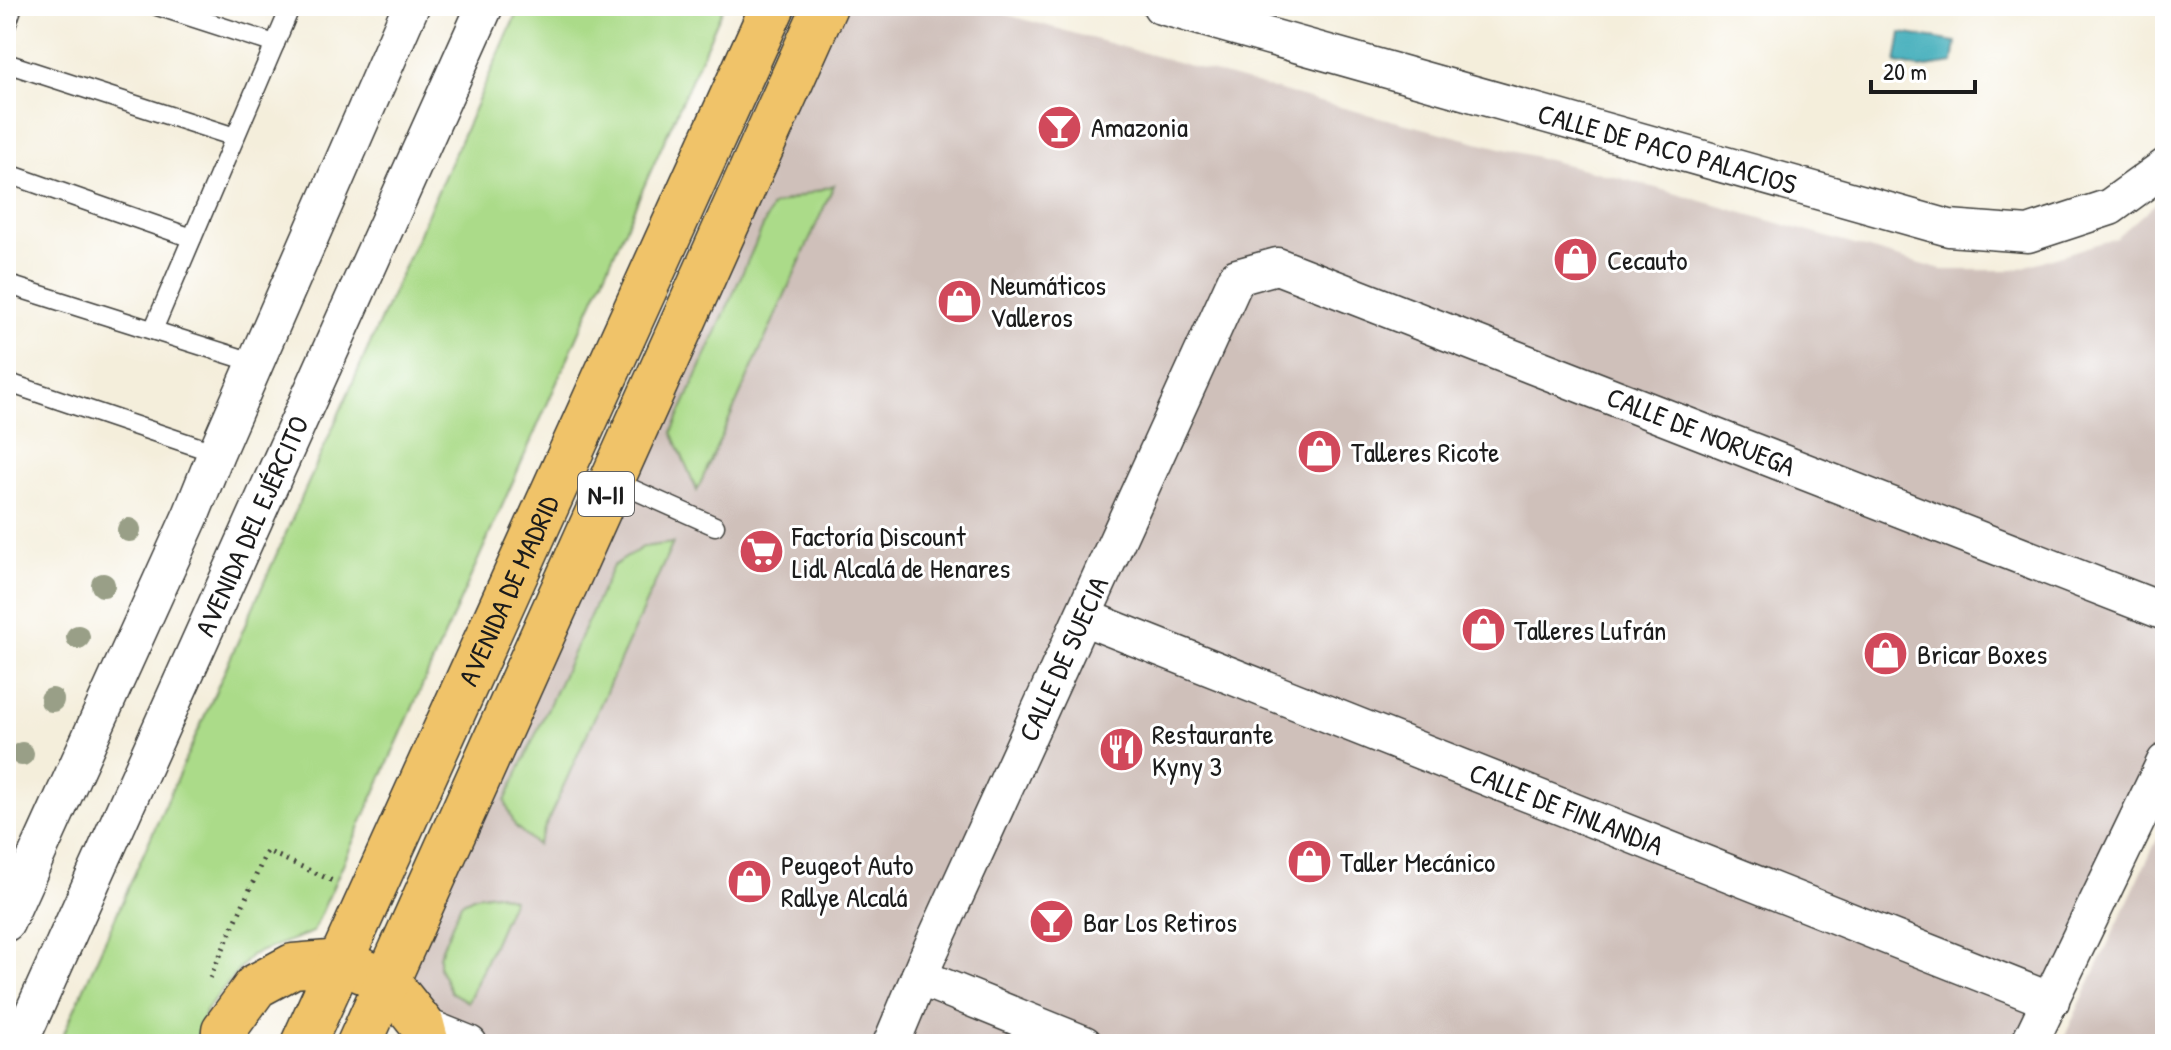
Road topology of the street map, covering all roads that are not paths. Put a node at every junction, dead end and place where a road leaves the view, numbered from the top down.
1 (13, 6) edge
2 (157, 6) edge
3 (291, 6) edge
4 (411, 6) edge
5 (485, 6) edge
6 (773, 6) edge
7 (825, 6) edge
8 (1161, 6) edge
9 (6, 26) edge
10 (275, 44) junction
11 (6, 63) edge
12 (235, 137) junction
13 (2165, 167) edge
14 (6, 173) edge
15 (192, 238) junction
16 (1237, 277) joint
17 (6, 284) edge
18 (153, 330) junction
19 (256, 363) junction
20 (6, 382) edge
21 (216, 453) junction
22 (612, 480) junction
23 (715, 526) dead end
24 (2165, 612) edge
25 (1083, 617) junction
26 (2165, 762) edge
27 (2154, 814) edge
28 (6, 923) edge
29 (341, 962) junction
30 (919, 977) junction
31 (387, 981) junction
32 (2051, 1001) junction
33 (424, 1034) edge
34 (19, 1044) edge
35 (223, 1044) edge
36 (303, 1044) edge
37 (359, 1044) edge
38 (469, 1044) edge
39 (891, 1044) edge
40 (1084, 1044) edge
41 (2029, 1044) edge

1 - 9 lane
2 - 10 lane
3 - 10 lane
4 - 19 street
5 - 34 street, AVENIDA DEL EJÉRCITO
6 - 29 main road, AVENIDA DE MADRID / N-II
7 - 22 main road, AVENIDA DE MADRID / N-II
8 - 13 street, CALLE DE PACO PALACIOS
10 - 12 lane
11 - 12 lane
12 - 15 lane
14 - 15 lane
15 - 18 lane
16 - 24 street, CALLE DE NORUEGA
16 - 25 street, CALLE DE SUECIA
17 - 18 lane
18 - 19 lane
19 - 21 street
20 - 21 lane
21 - 28 street
22 - 23 lane
22 - 31 main road, AVENIDA DE MADRID / N-II
25 - 30 street, CALLE DE SUECIA
25 - 32 street, CALLE DE FINLANDIA
26 - 27 street
27 - 32 street
29 - 31 main road
29 - 35 main road
29 - 36 main road, AVENIDA DE MADRID / N-II
30 - 39 street, CALLE DE SUECIA
30 - 40 street
31 - 33 main road
31 - 37 main road, AVENIDA DE MADRID / N-II
32 - 41 street
33 - 38 street

